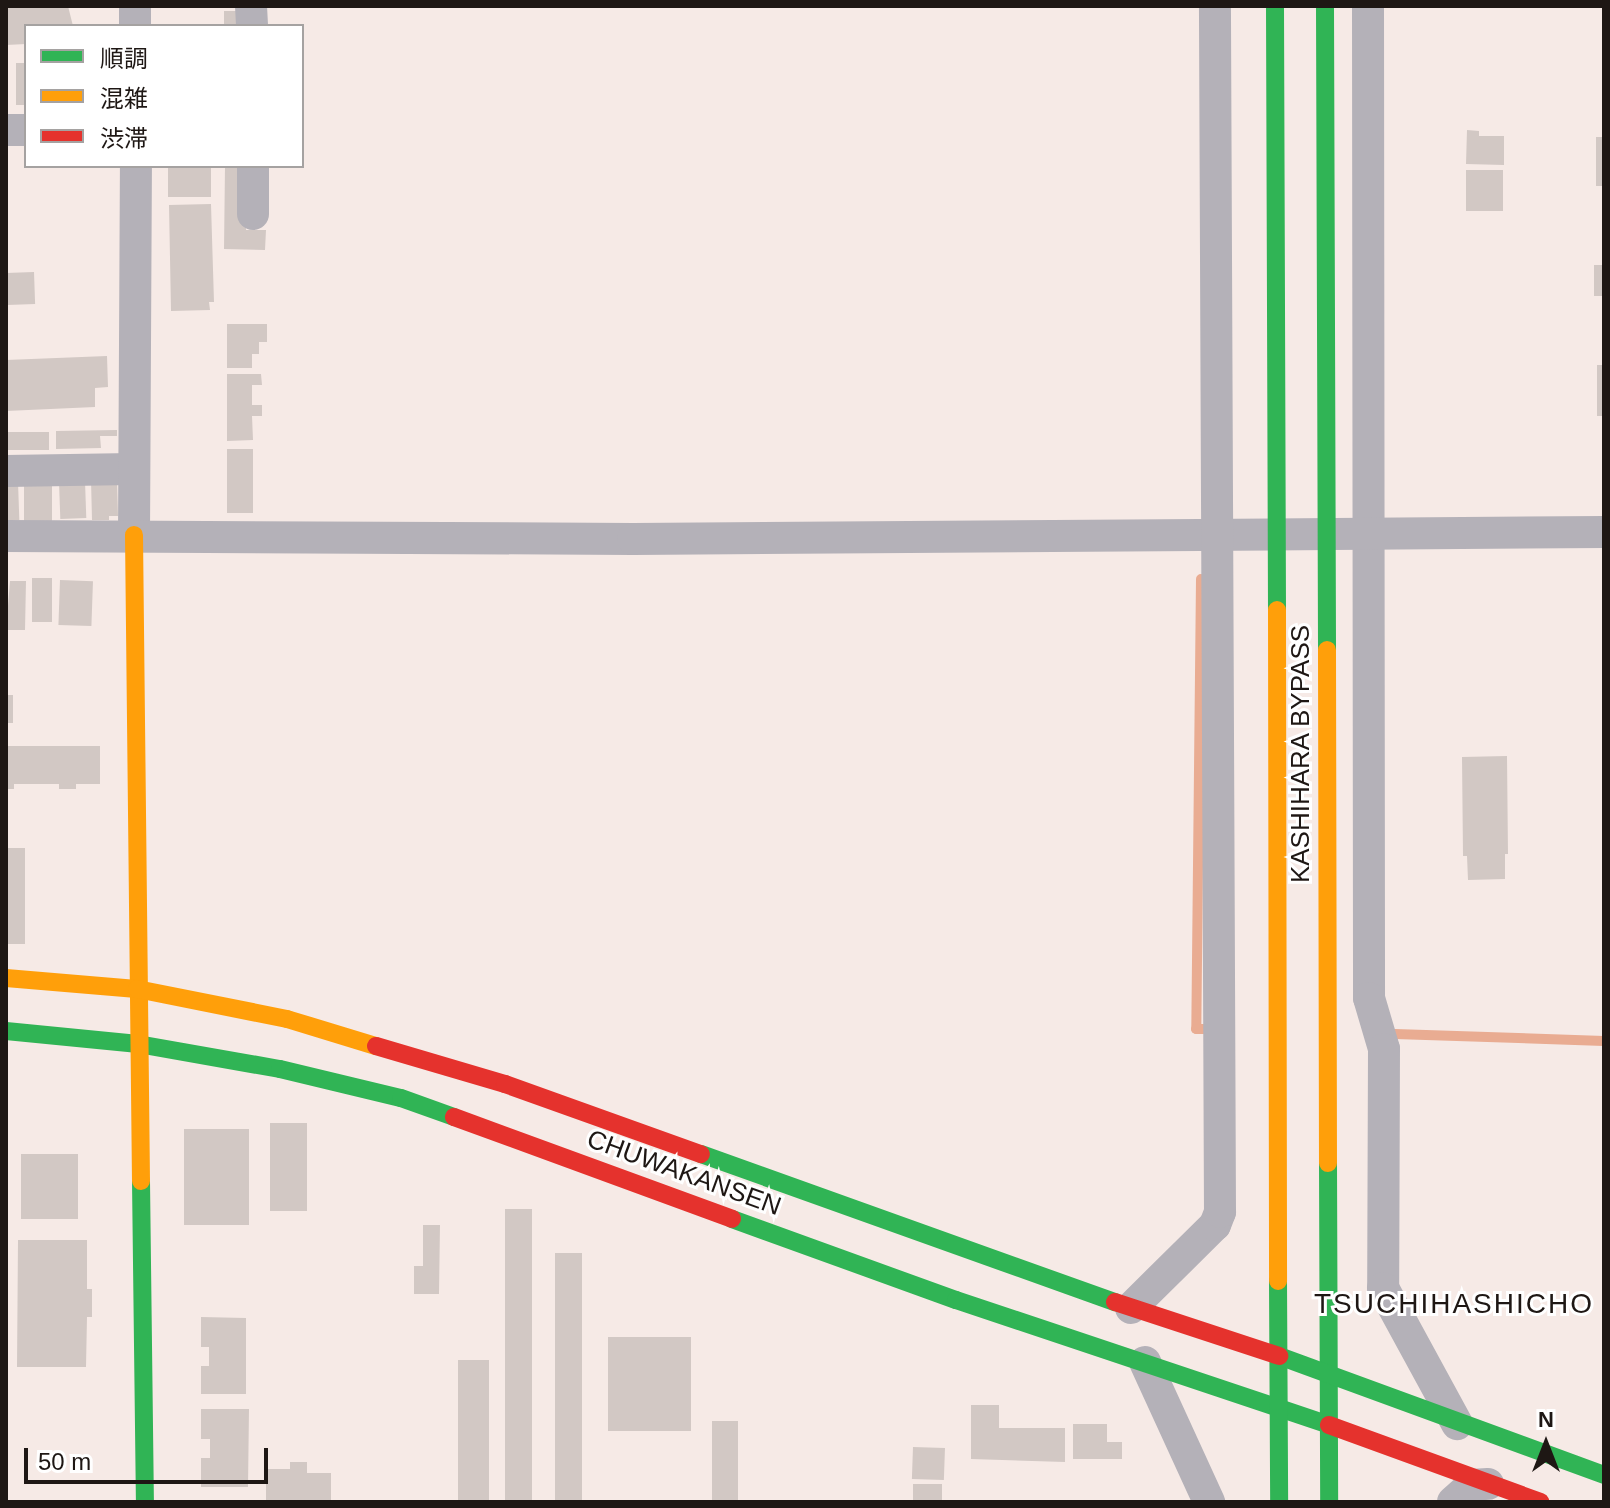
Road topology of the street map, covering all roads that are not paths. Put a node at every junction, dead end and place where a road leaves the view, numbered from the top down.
1 (1215, 6) edge
2 (1275, 6) edge
3 (1325, 6) edge
4 (1368, 6) edge
5 (136, 168) edge
6 (253, 168) edge
7 (253, 214) dead end
8 (133, 469) junction
9 (6, 471) edge
10 (1604, 532) edge
11 (1217, 533) junction
12 (1277, 533) junction
13 (1326, 533) junction
14 (1368, 533) junction
15 (134, 535) junction
16 (6, 536) edge
17 (6, 978) edge
18 (137, 989) junction
19 (6, 1031) edge
20 (138, 1044) junction
21 (1131, 1308) junction
22 (1279, 1356) junction
23 (1145, 1362) junction
24 (1330, 1373) junction
25 (1279, 1406) junction
26 (1457, 1424) junction
27 (1329, 1425) junction
28 (1604, 1475) edge
29 (1488, 1484) junction
30 (145, 1502) edge
31 (1209, 1502) edge
32 (1279, 1502) edge
33 (1329, 1502) edge
34 (1453, 1502) edge
35 (1540, 1502) edge

1 - 11 street
2 - 12 main road, KASHIHARA BYPASS
3 - 13 main road, KASHIHARA BYPASS
4 - 14 street
5 - 8 street
6 - 7 street
8 - 9 street
8 - 15 street
10 - 14 street
11 - 12 street
11 - 15 street
11 - 21 street
12 - 13 street
12 - 22 main road, KASHIHARA BYPASS
13 - 14 street
13 - 24 main road, KASHIHARA BYPASS
14 - 26 street
15 - 16 street
15 - 18 main road
17 - 18 main road, CHUWAKANSEN
18 - 20 main road
18 - 21 main road, CHUWAKANSEN
19 - 20 main road, CHUWAKANSEN
20 - 23 main road, CHUWAKANSEN
20 - 30 main road
21 - 22 main road, CHUWAKANSEN
22 - 24 main road, CHUWAKANSEN
22 - 25 main road, KASHIHARA BYPASS
23 - 25 main road, CHUWAKANSEN
23 - 31 street
24 - 26 main road, CHUWAKANSEN
24 - 27 main road, KASHIHARA BYPASS
25 - 27 main road, CHUWAKANSEN
25 - 32 main road, KASHIHARA BYPASS
26 - 28 main road, CHUWAKANSEN
27 - 29 main road, CHUWAKANSEN
27 - 33 main road, KASHIHARA BYPASS
29 - 34 street
29 - 35 main road, CHUWAKANSEN

